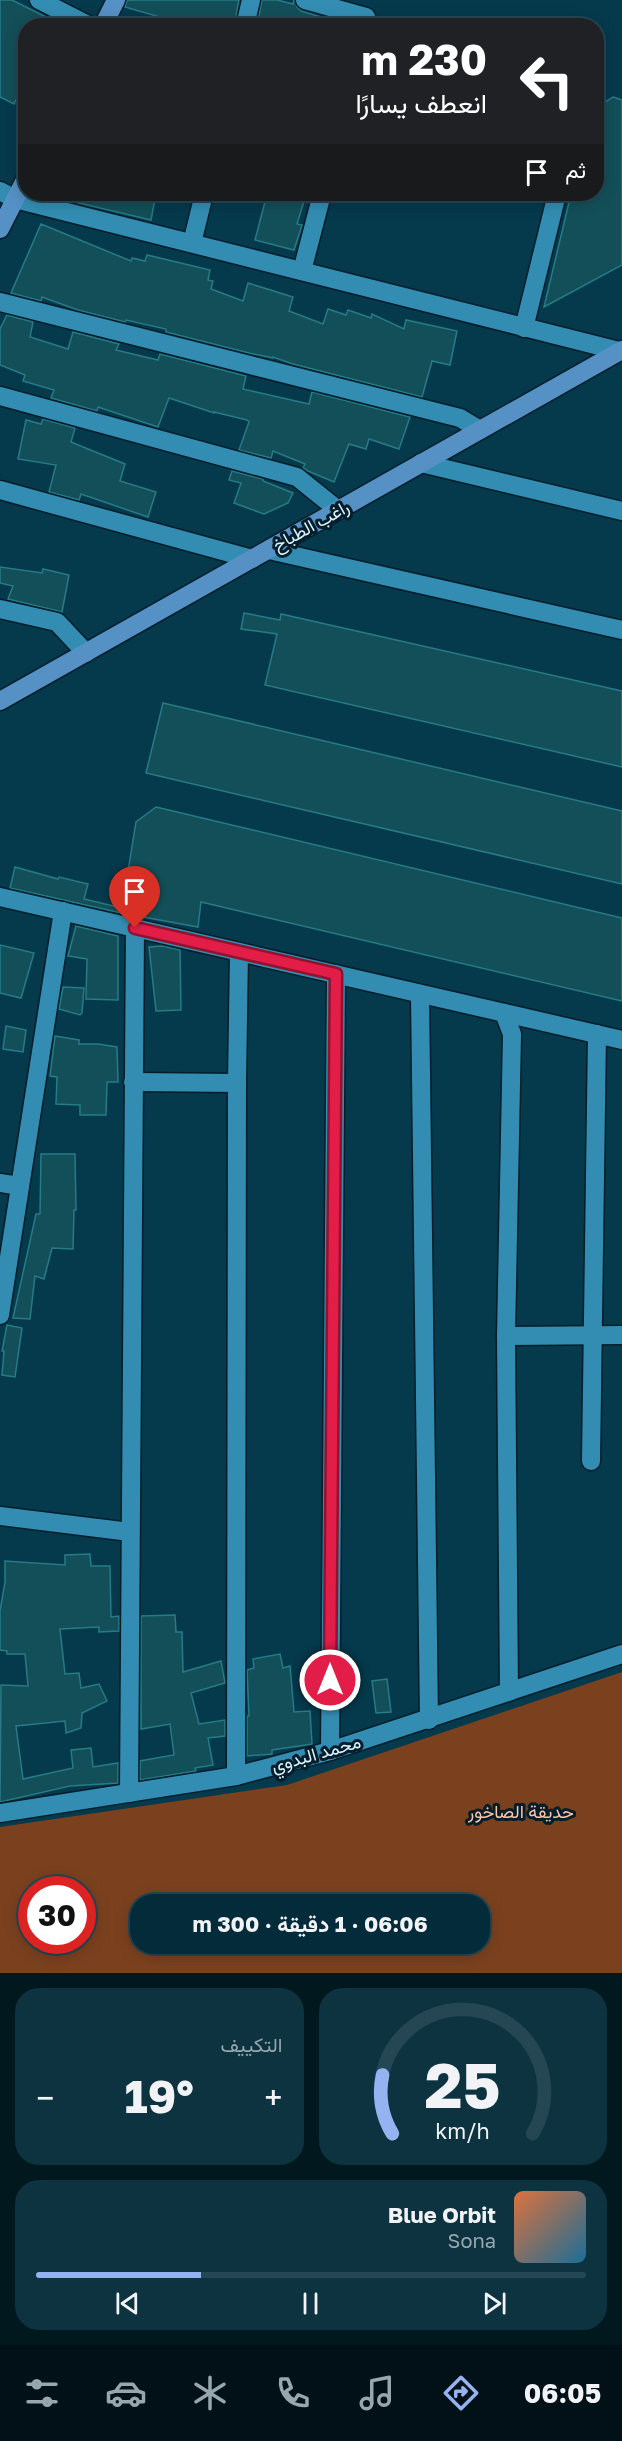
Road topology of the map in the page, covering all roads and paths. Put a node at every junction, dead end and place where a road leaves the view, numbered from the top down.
1 (39, 0) edge
2 (116, 0) edge
3 (251, 0) edge
4 (305, 0) edge
5 (366, 14) edge
6 (74, 18) edge
7 (108, 18) edge
8 (247, 18) edge
9 (8, 195) edge
10 (31, 201) edge
11 (202, 201) edge
12 (320, 201) edge
13 (555, 201) edge
14 (0, 229) edge
15 (192, 243) junction
16 (302, 271) junction
17 (0, 302) edge
18 (524, 328) junction
19 (620, 351) edge
20 (0, 396) edge
21 (480, 430) junction
22 (422, 463) junction
23 (0, 490) edge
24 (338, 510) junction
25 (622, 511) edge
26 (269, 549) junction
27 (252, 559) junction
28 (0, 609) edge
29 (622, 630) edge
30 (86, 652) junction
31 (0, 701) edge
32 (0, 897) edge
33 (63, 911) junction
34 (135, 928) junction
35 (239, 952) junction
36 (336, 974) junction
37 (420, 993) junction
38 (504, 1013) junction
39 (597, 1034) junction
40 (622, 1040) edge
41 (133, 1082) junction
42 (237, 1083) junction
43 (0, 1183) edge
44 (20, 1186) junction
45 (0, 1315) edge
46 (593, 1335) junction
47 (622, 1335) edge
48 (506, 1336) junction
49 (591, 1461) dead end
50 (0, 1516) edge
51 (130, 1532) junction
52 (622, 1654) edge
53 (508, 1692) junction
54 (429, 1720) junction
55 (330, 1751) junction
56 (236, 1776) junction
57 (129, 1793) junction
58 (0, 1813) edge

1 - 6 street
2 - 7 main road
3 - 8 street
4 - 5 street
9 - 14 main road
10 - 15 street
11 - 15 street
12 - 16 street
13 - 18 street
15 - 16 street
16 - 18 street
17 - 21 street
18 - 19 street
19 - 21 main road, راغب الطباخ
20 - 24 street
21 - 22 main road, راغب الطباخ
22 - 24 main road, راغب الطباخ
22 - 25 street
23 - 27 street
24 - 26 main road, راغب الطباخ
26 - 27 main road, راغب الطباخ
26 - 29 street
27 - 30 main road, راغب الطباخ
28 - 30 street
30 - 31 main road, راغب الطباخ
32 - 33 street
33 - 34 street
33 - 44 street
34 - 35 street
34 - 41 street
35 - 36 street
35 - 42 street
36 - 37 street
36 - 55 street
37 - 38 street
37 - 54 street
38 - 39 street
38 - 48 street
39 - 40 street
39 - 46 street
41 - 42 street
41 - 51 street
42 - 56 street
43 - 44 street
44 - 45 street
46 - 47 street
46 - 48 street
46 - 49 street
48 - 53 street
50 - 51 street
51 - 57 street
52 - 53 street, محمد البدوي
53 - 54 street, محمد البدوي
54 - 55 street, محمد البدوي
55 - 56 street, محمد البدوي
56 - 57 street, محمد البدوي
57 - 58 street, محمد البدوي

